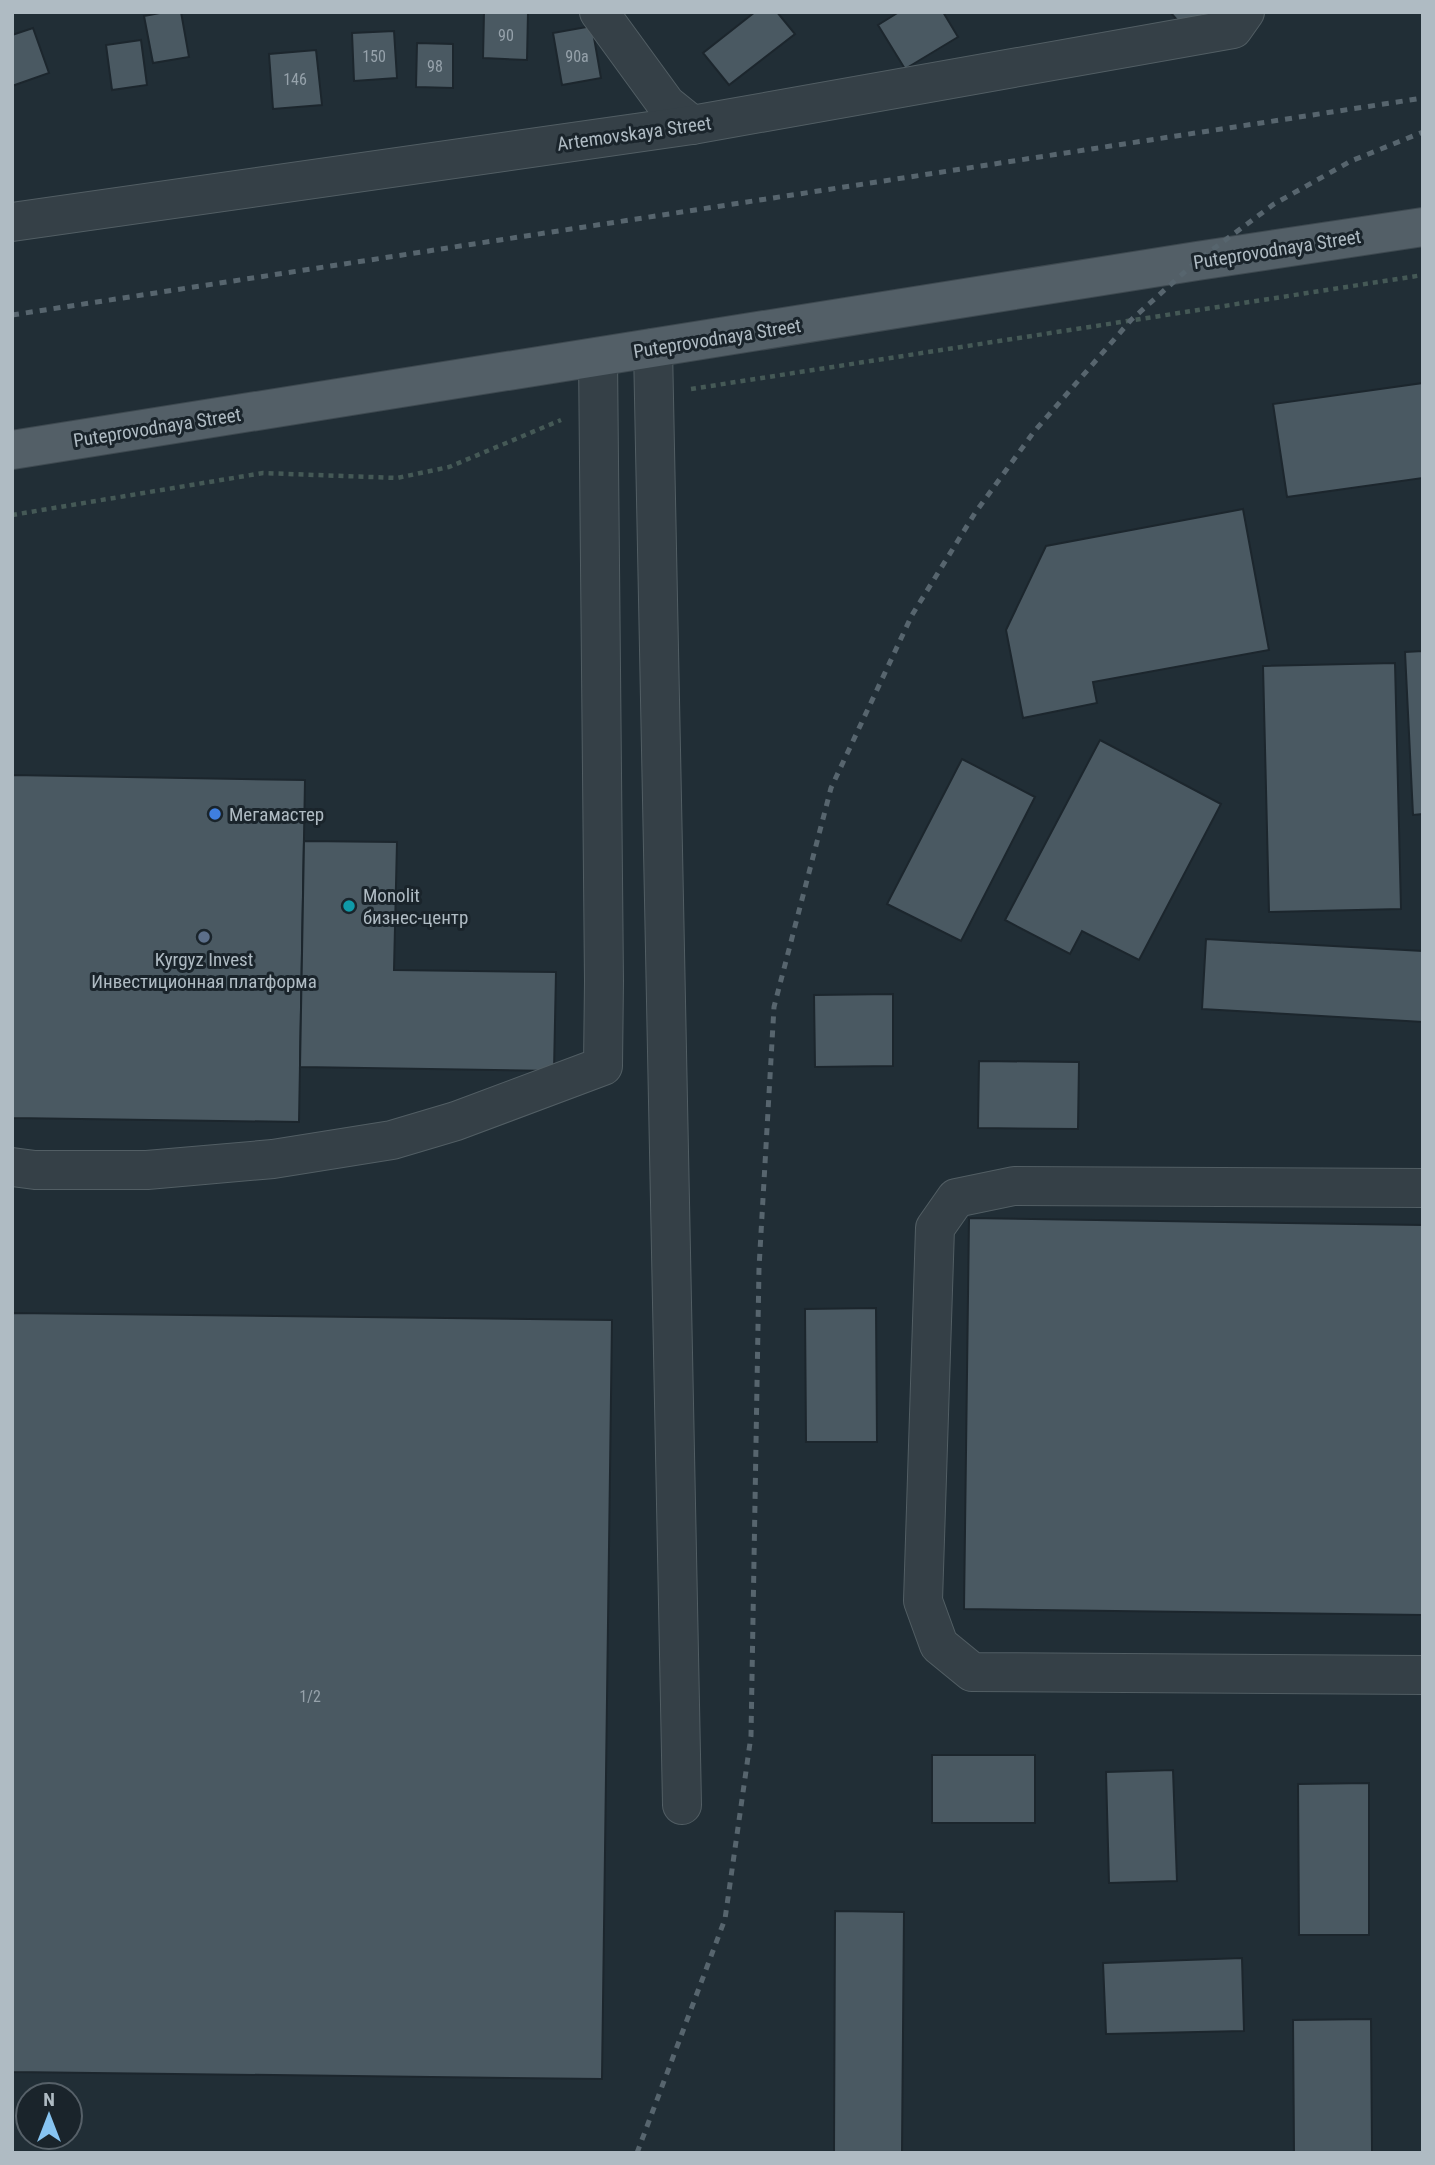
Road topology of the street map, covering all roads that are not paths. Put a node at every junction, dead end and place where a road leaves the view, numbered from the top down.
1 (599, 12) edge
2 (1245, 12) edge
3 (692, 125) junction
4 (12, 222) edge
5 (1423, 227) edge
6 (653, 348) junction
7 (598, 357) junction
8 (12, 450) edge
9 (12, 1167) edge
10 (1423, 1188) edge
11 (1423, 1675) edge
12 (682, 1805) dead end

1 - 3 street
2 - 3 street, Artemovskaya Street
3 - 4 street, Artemovskaya Street
5 - 6 main road, Puteprovodnaya Street
6 - 7 main road, Puteprovodnaya Street
6 - 12 street
7 - 8 main road, Puteprovodnaya Street
7 - 9 street
10 - 11 street

